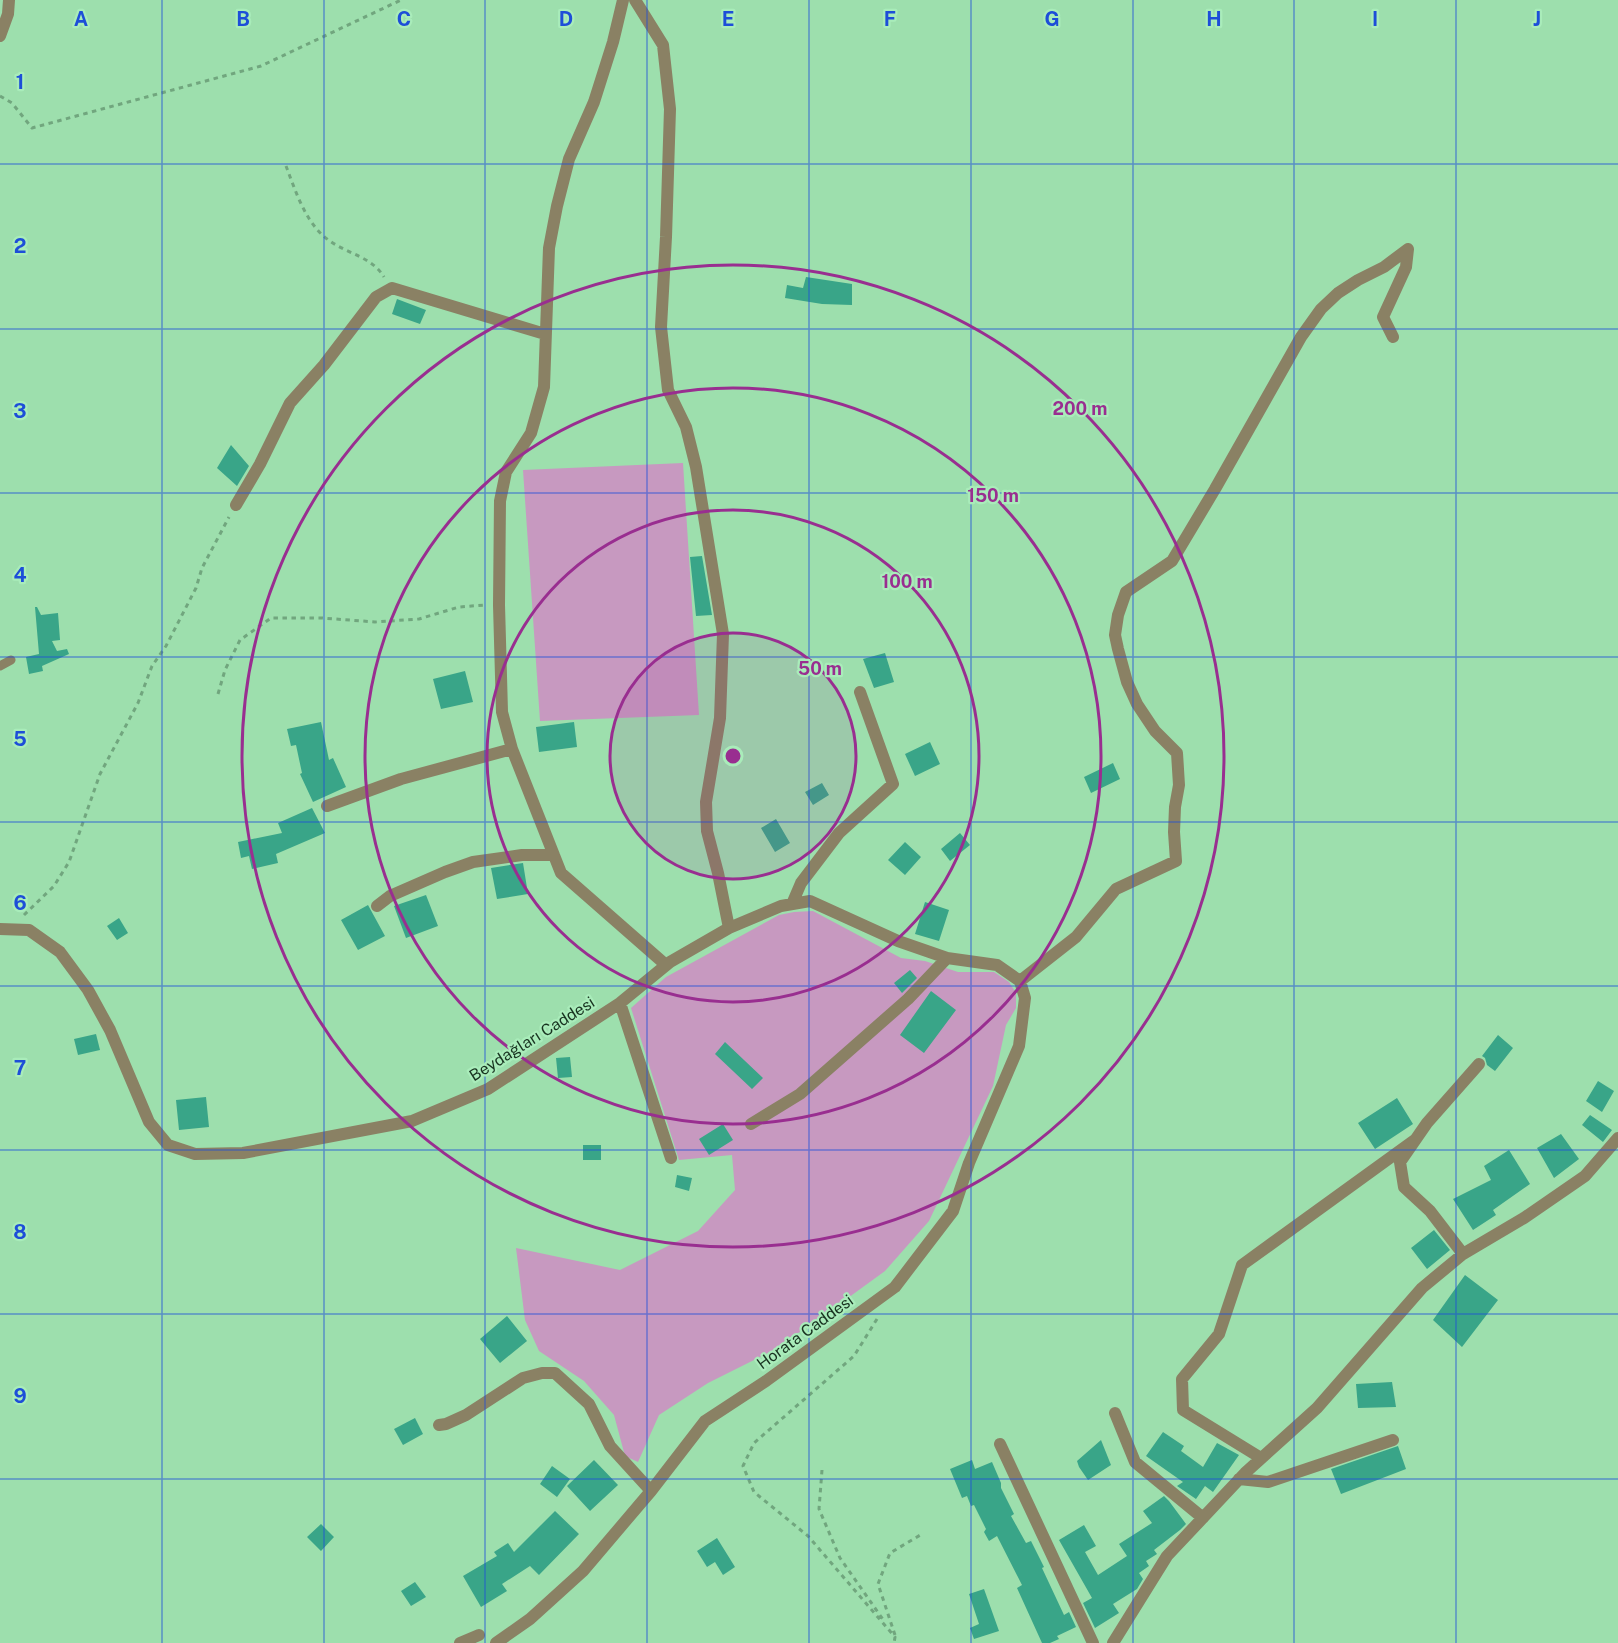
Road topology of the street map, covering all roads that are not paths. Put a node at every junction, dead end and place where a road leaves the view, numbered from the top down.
1 (9, 0) edge
2 (623, 0) edge
3 (635, 0) edge
4 (0, 36) edge
5 (545, 334) junction
6 (1394, 337) dead end
7 (236, 505) road end
8 (11, 660) dead end
9 (0, 666) edge
10 (860, 692) dead end
11 (512, 749) junction
12 (327, 806) dead end
13 (554, 855) junction
14 (792, 904) junction
15 (377, 906) dead end
16 (729, 928) junction
17 (0, 929) edge
18 (947, 958) junction
19 (666, 965) junction
20 (1020, 981) junction
21 (620, 1003) junction
22 (1479, 1064) dead end
23 (751, 1124) dead end
24 (1618, 1138) edge
25 (1416, 1139) junction
26 (671, 1158) dead end
27 (1463, 1254) junction
28 (1114, 1413) dead end
29 (439, 1425) dead end
30 (1393, 1440) dead end
31 (1000, 1444) dead end
32 (1261, 1458) junction
33 (1239, 1479) junction
34 (651, 1491) junction
35 (1203, 1518) junction
36 (479, 1635) dead end
37 (460, 1643) edge
38 (496, 1643) edge
39 (1093, 1643) edge
40 (1113, 1643) edge

1 - 4 street
2 - 5 street
3 - 16 street
5 - 7 street
5 - 11 street
6 - 20 street
8 - 9 lane
10 - 14 street
11 - 12 street
11 - 13 street
13 - 15 street
13 - 19 street
14 - 16 street, Beydağları Caddesi
14 - 18 street, Beydağları Caddesi
16 - 19 street, Beydağları Caddesi
17 - 21 street, Beydağları Caddesi
18 - 20 street, Beydağları Caddesi
18 - 23 street
19 - 21 street, Beydağları Caddesi
20 - 34 street, Horata Caddesi
21 - 26 street
22 - 25 street
24 - 27 street
25 - 27 street
25 - 32 street
27 - 32 street
28 - 35 street
29 - 34 street
30 - 33 street
31 - 39 street
32 - 33 street
33 - 35 street
34 - 38 street, Horata Caddesi
35 - 40 street
36 - 37 street

